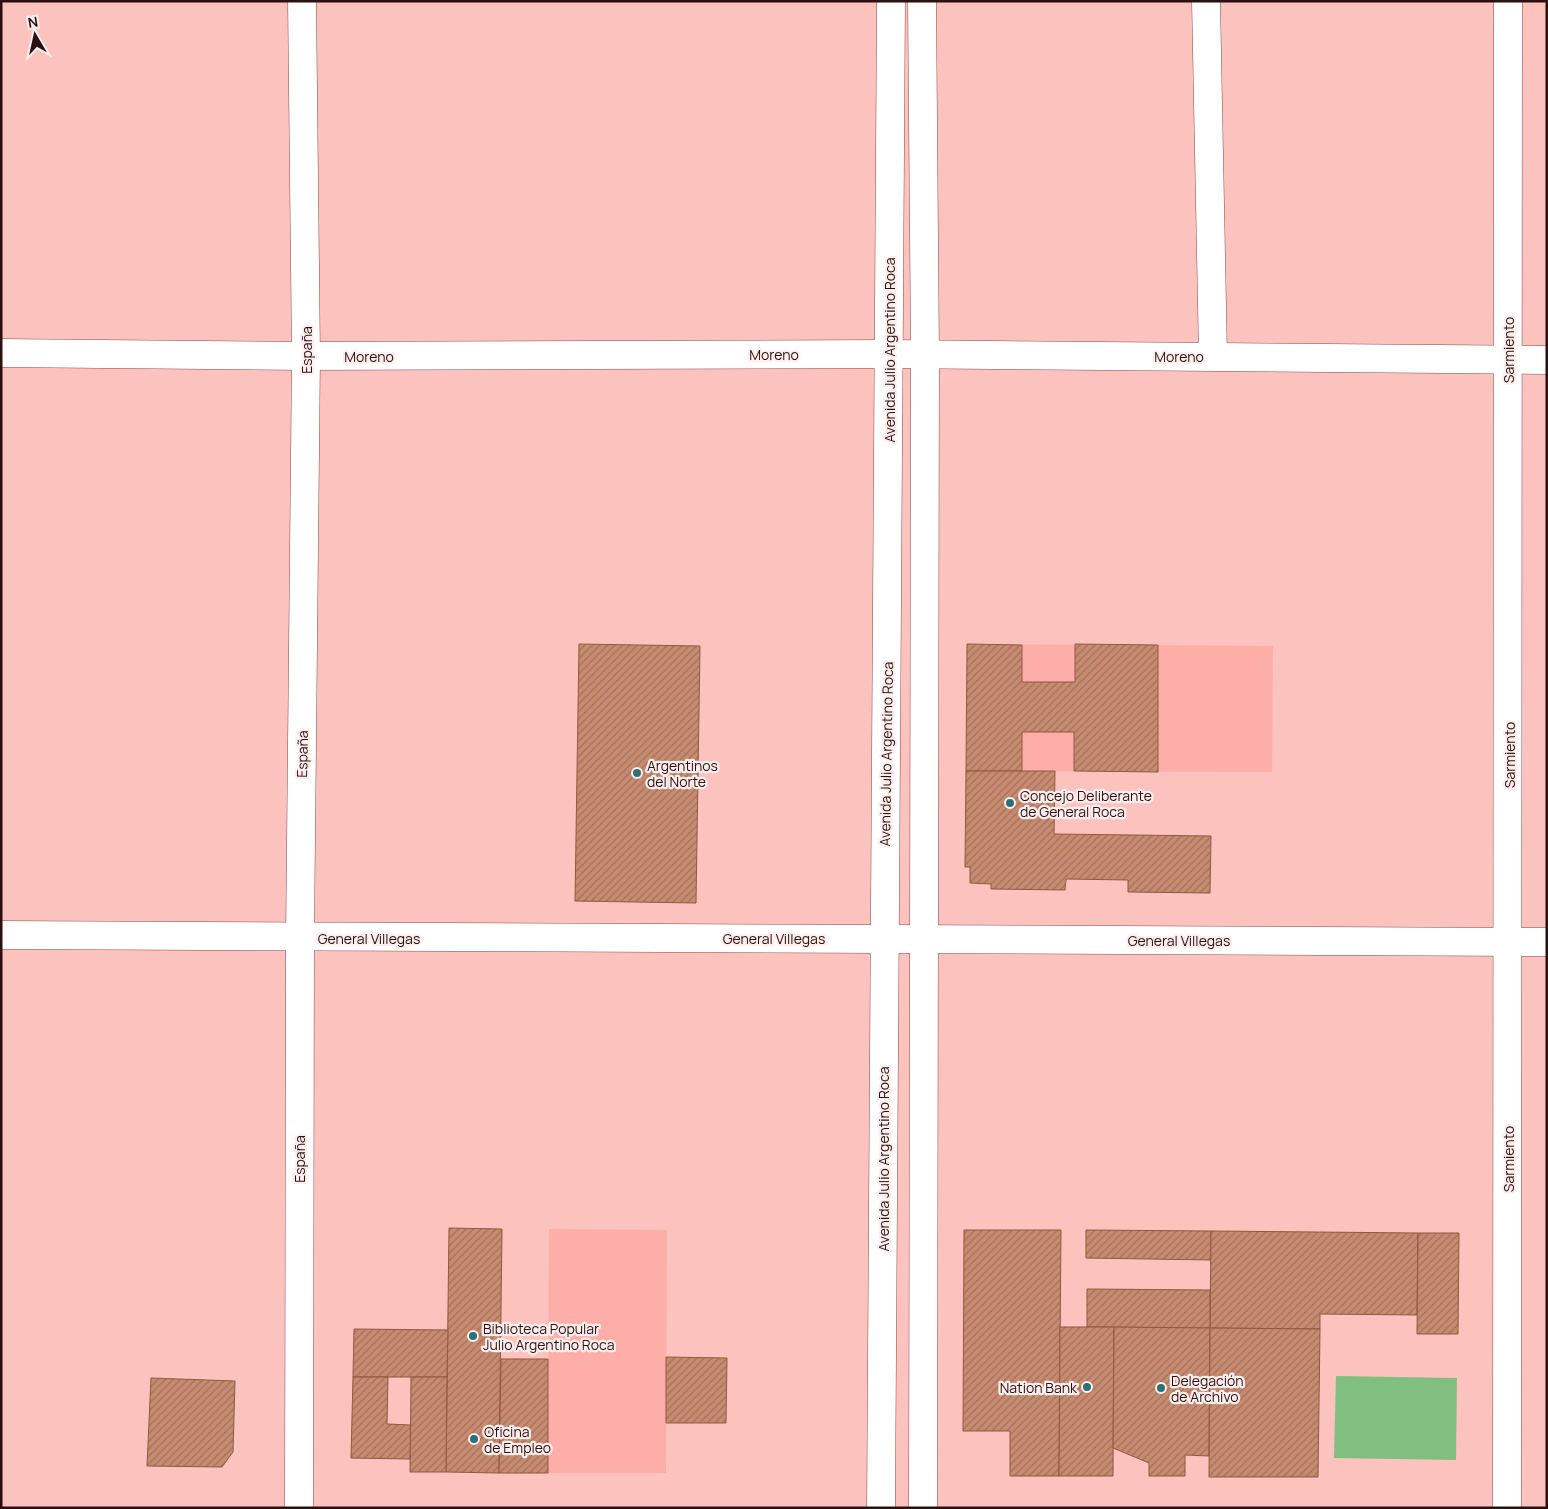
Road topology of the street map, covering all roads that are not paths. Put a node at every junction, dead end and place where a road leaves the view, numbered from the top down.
1 (302, 1) edge
2 (891, 1) edge
3 (922, 1) edge
4 (1206, 1) edge
5 (1508, 1) edge
6 (1, 354) edge
7 (890, 354) junction
8 (925, 354) junction
9 (306, 356) junction
10 (1213, 356) junction
11 (1508, 360) junction
12 (1547, 360) edge
13 (1, 935) edge
14 (300, 938) junction
15 (884, 938) junction
16 (922, 938) junction
17 (1509, 942) junction
18 (1547, 942) edge
19 (299, 1508) edge
20 (881, 1508) edge
21 (922, 1508) edge
22 (1507, 1508) edge

1 - 9 street, España
2 - 7 street, Avenida Julio Argentino Roca
3 - 8 street
4 - 10 street
5 - 11 street, Sarmiento
6 - 9 street, Moreno
7 - 8 street, Moreno
7 - 9 street, Moreno
7 - 15 street, Avenida Julio Argentino Roca
8 - 10 street, Moreno
8 - 16 street
9 - 14 street, España
10 - 11 street, Moreno
11 - 12 street, Moreno
11 - 17 street, Sarmiento
13 - 14 street, General Villegas
14 - 15 street, General Villegas
14 - 19 street, España
15 - 16 street, General Villegas
15 - 20 street, Avenida Julio Argentino Roca
16 - 17 street, General Villegas
16 - 21 street
17 - 18 street, General Villegas
17 - 22 street, Sarmiento

